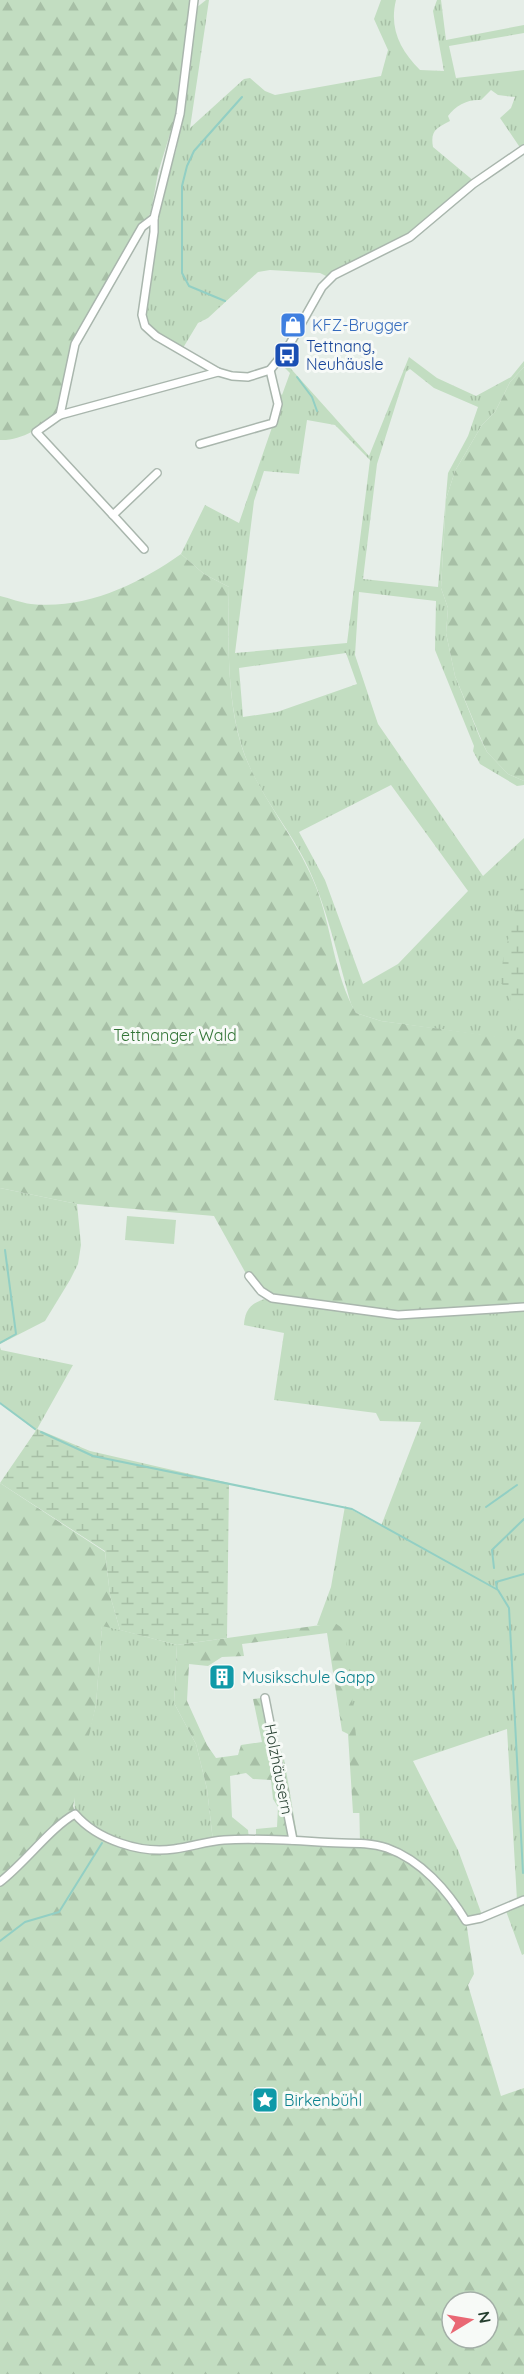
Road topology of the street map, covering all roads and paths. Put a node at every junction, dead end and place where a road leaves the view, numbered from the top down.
1 (195, 0) edge
2 (524, 149) edge
3 (154, 218) junction
4 (270, 370) junction
5 (218, 372) junction
6 (60, 415) junction
7 (200, 444) dead end
8 (157, 474) dead end
9 (114, 515) junction
10 (144, 549) dead end
11 (249, 1276) dead end
12 (524, 1307) edge
13 (265, 1698) dead end
14 (292, 1840) junction
15 (0, 1882) edge
16 (524, 1899) edge

1 - 3 street
2 - 4 street
3 - 5 street
3 - 6 street
4 - 5 street
4 - 7 street
5 - 6 street
6 - 9 street
8 - 9 street
9 - 10 street
11 - 12 street
13 - 14 street, Holzhäusern
14 - 15 street
14 - 16 street

